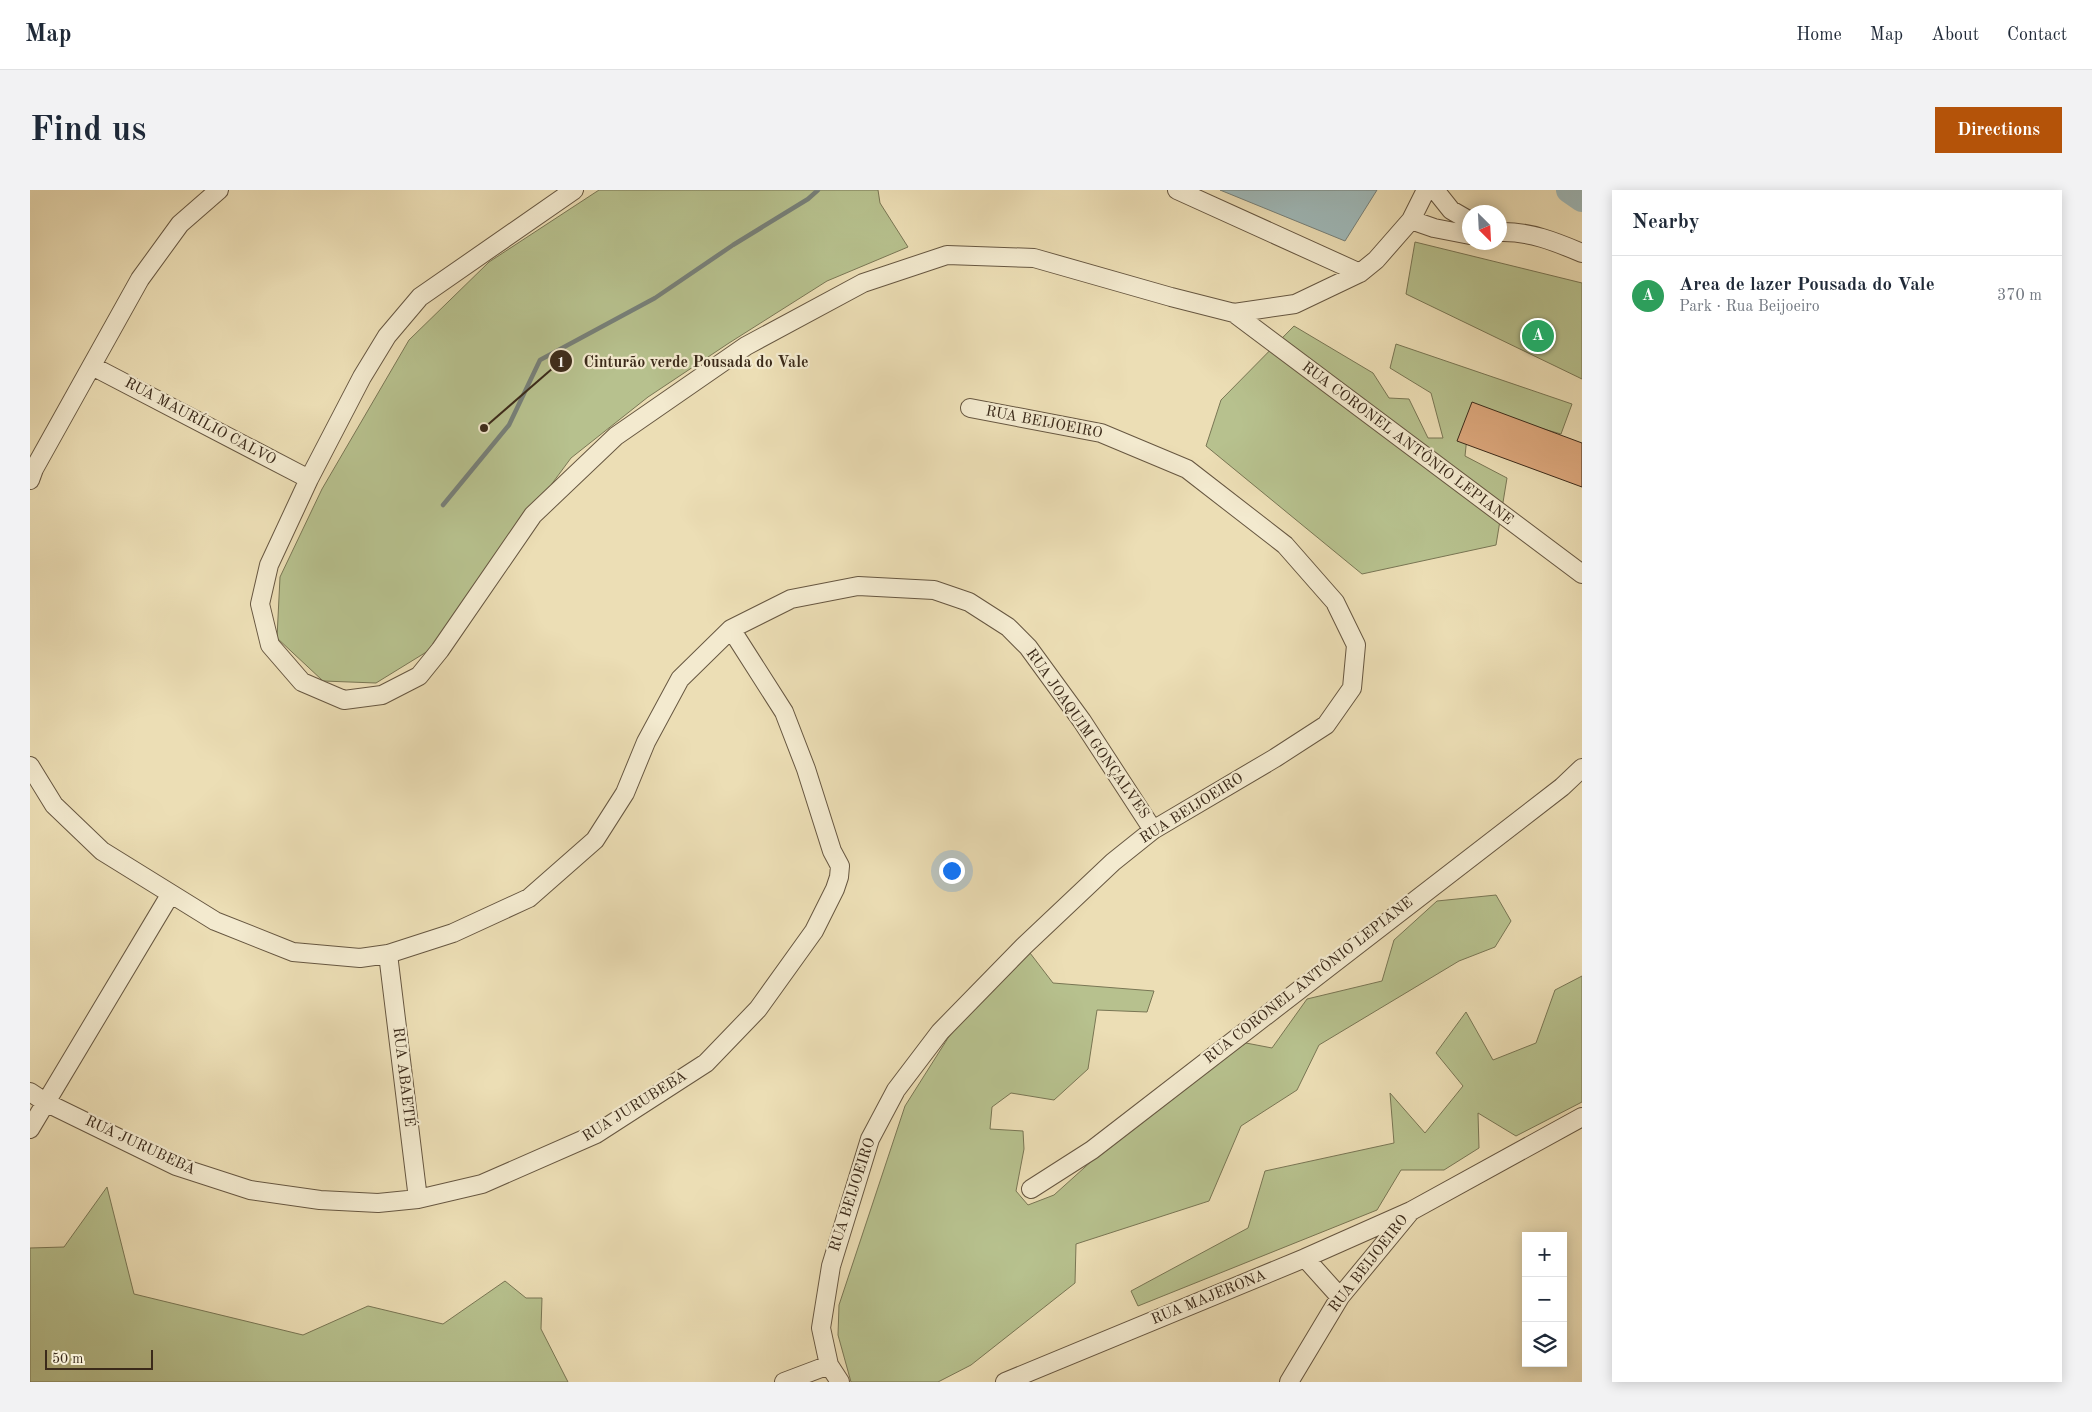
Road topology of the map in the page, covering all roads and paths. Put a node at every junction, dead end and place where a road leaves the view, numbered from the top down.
1 (219, 190) edge
2 (574, 190) edge
3 (1177, 190) edge
4 (1426, 190) edge
5 (1435, 190) edge
6 (1462, 216) edge
7 (1411, 220) junction
8 (1507, 231) edge
9 (1462, 233) edge
10 (1582, 252) edge
11 (1360, 273) junction
12 (1234, 312) junction
13 (92, 366) junction
14 (970, 408) dead end
15 (309, 478) junction
16 (30, 480) edge
17 (1582, 574) edge
18 (732, 629) junction
19 (30, 766) edge
20 (1582, 768) edge
21 (1153, 830) junction
22 (170, 895) junction
23 (388, 954) junction
24 (30, 1092) edge
25 (45, 1102) junction
26 (1582, 1117) edge
27 (30, 1129) edge
28 (1031, 1189) dead end
29 (418, 1199) junction
30 (1411, 1211) junction
31 (1305, 1258) junction
32 (1340, 1296) junction
33 (829, 1365) junction
34 (784, 1382) edge
35 (840, 1382) edge
36 (1005, 1382) edge
37 (1290, 1382) edge

1 - 13 street
2 - 15 street
3 - 11 street
4 - 7 street
5 - 6 street
7 - 9 street
7 - 11 street
8 - 10 street
11 - 12 street
12 - 15 street
12 - 17 street, RUA CORONEL ANTÔNIO LEPIANE
13 - 15 street, RUA MAURÍLIO CALVO
13 - 16 street
14 - 21 street, RUA BEIJOEIRO
18 - 21 street, RUA JOAQUIM GONÇALVES
18 - 23 street, RUA JOAQUIM GONÇALVES
18 - 29 street, RUA JURUBEBA
19 - 22 street, RUA JOAQUIM GONÇALVES
20 - 28 street, RUA CORONEL ANTÔNIO LEPIANE
21 - 33 street, RUA BEIJOEIRO
22 - 23 street, RUA JOAQUIM GONÇALVES
22 - 25 street
23 - 29 street, RUA ABAETÉ
24 - 25 street, RUA JURUBEBA
25 - 27 street
25 - 29 street, RUA JURUBEBA
26 - 30 street, RUA BEIJOEIRO
30 - 31 street, RUA MAJERONA
30 - 32 street, RUA BEIJOEIRO
31 - 32 street
31 - 36 street, RUA MAJERONA
32 - 37 street, RUA BEIJOEIRO
33 - 34 street
33 - 35 street, RUA BEIJOEIRO

